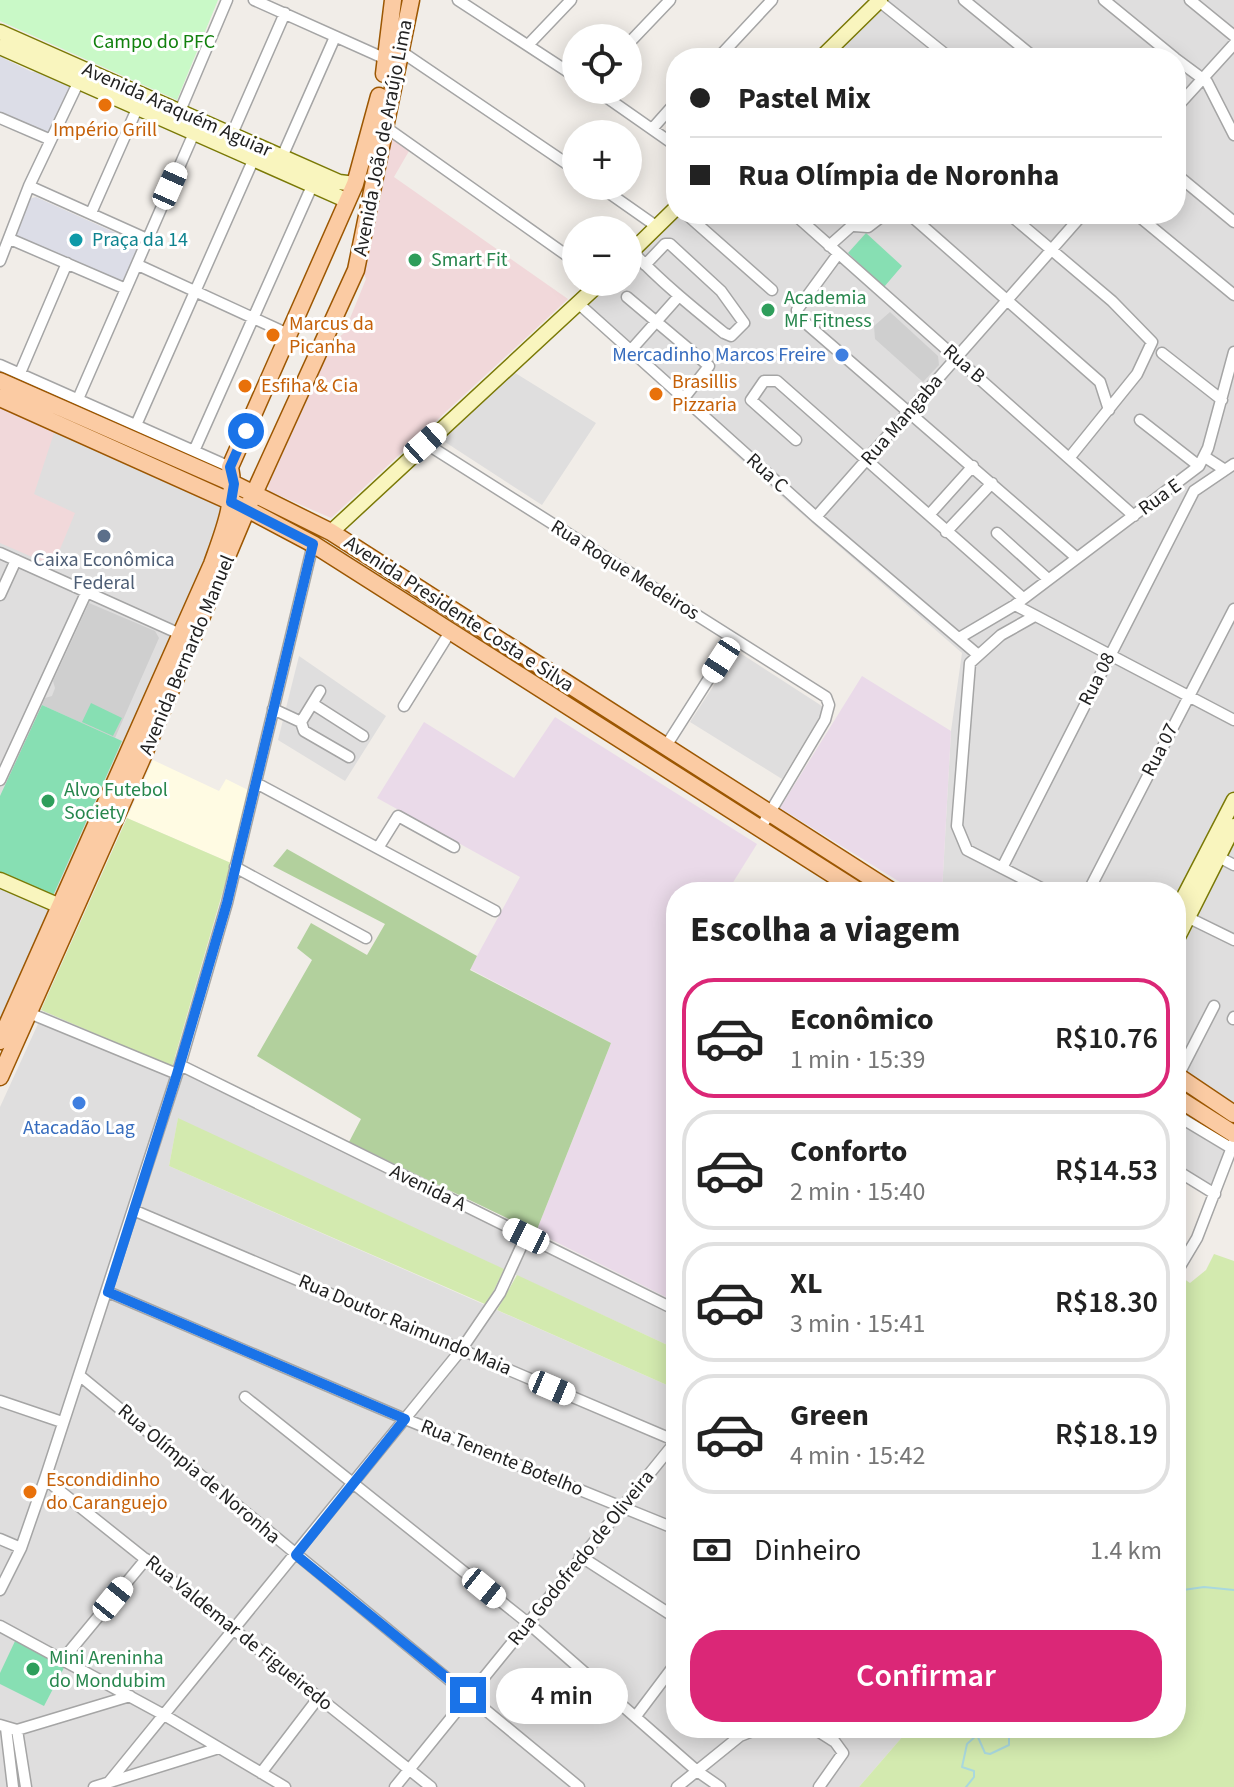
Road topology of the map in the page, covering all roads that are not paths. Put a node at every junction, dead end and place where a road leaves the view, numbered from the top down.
1 (227, 0) edge
2 (254, 0) edge
3 (393, 0) edge
4 (411, 0) edge
5 (571, 0) edge
6 (670, 0) edge
7 (772, 0) edge
8 (880, 0) edge
9 (964, 0) edge
10 (1104, 0) edge
11 (1190, 0) edge
12 (465, 2) edge
13 (285, 13) junction
14 (642, 29) edge
15 (0, 32) edge
16 (1234, 36) edge
17 (335, 37) junction
18 (529, 44) junction
19 (1234, 44) edge
20 (0, 47) edge
21 (727, 48) edge
22 (835, 48) edge
23 (938, 48) edge
24 (1023, 48) edge
25 (1164, 48) edge
26 (25, 50) junction
27 (392, 52) junction
28 (1186, 66) edge
29 (562, 67) edge
30 (1201, 79) junction
31 (79, 81) junction
32 (1186, 96) edge
33 (140, 101) junction
34 (616, 104) edge
35 (180, 111) junction
36 (666, 113) edge
37 (0, 118) edge
38 (384, 126) junction
39 (652, 129) junction
40 (194, 133) junction
41 (232, 134) junction
42 (1234, 135) edge
43 (666, 139) edge
44 (51, 140) junction
45 (256, 154) junction
46 (282, 157) junction
47 (562, 161) edge
48 (1186, 182) edge
49 (355, 184) junction
50 (29, 186) junction
51 (312, 186) junction
52 (619, 200) edge
53 (348, 201) junction
54 (91, 213) junction
55 (666, 217) edge
56 (1234, 222) edge
57 (697, 224) edge
58 (805, 224) edge
59 (872, 224) edge
60 (921, 224) edge
61 (1021, 224) edge
62 (1075, 224) edge
63 (1148, 224) edge
64 (656, 226) junction
65 (854, 226) joint
66 (10, 239) junction
67 (147, 239) junction
68 (642, 241) edge
69 (834, 250) junction
70 (1053, 250) junction
71 (562, 252) edge
72 (0, 261) edge
73 (67, 263) junction
74 (642, 263) edge
75 (138, 265) junction
76 (645, 265) junction
77 (126, 289) junction
78 (772, 290) dead end
79 (195, 293) junction
80 (1234, 295) edge
81 (587, 296) edge
82 (679, 296) junction
83 (627, 297) dead end
84 (1008, 300) junction
85 (579, 304) junction
86 (253, 319) junction
87 (657, 323) junction
88 (288, 334) junction
89 (631, 350) junction
90 (1234, 352) edge
91 (1162, 353) dead end
92 (956, 358) junction
93 (0, 365) edge
94 (20, 373) junction
95 (0, 381) edge
96 (0, 398) edge
97 (684, 398) junction
98 (78, 399) junction
99 (1222, 400) junction
100 (909, 410) junction
101 (1109, 410) junction
102 (1140, 420) dead end
103 (136, 425) junction
104 (796, 440) dead end
105 (425, 443) junction
106 (194, 451) junction
107 (1070, 457) junction
108 (867, 459) junction
109 (1202, 461) junction
110 (973, 466) junction
111 (1230, 467) edge
112 (232, 476) junction
113 (1184, 479) junction
114 (992, 483) junction
115 (1194, 491) junction
116 (231, 502) junction
117 (250, 502) junction
118 (929, 515) junction
119 (1134, 516) junction
120 (816, 517) junction
121 (331, 532) junction
122 (946, 532) junction
123 (997, 533) dead end
124 (313, 544) junction
125 (0, 553) edge
126 (1077, 558) junction
127 (16, 560) junction
128 (390, 570) junction
129 (1048, 579) junction
130 (371, 582) junction
131 (87, 591) junction
132 (427, 594) junction
133 (0, 595) edge
134 (1019, 602) junction
135 (406, 604) junction
136 (1234, 609) edge
137 (1033, 617) junction
138 (450, 632) junction
139 (180, 634) junction
140 (959, 638) junction
141 (734, 639) junction
142 (977, 654) junction
143 (1109, 656) junction
144 (320, 691) dead end
145 (585, 694) junction
146 (1188, 696) junction
147 (313, 704) junction
148 (404, 706) dead end
149 (273, 709) junction
150 (575, 711) junction
151 (1234, 720) edge
152 (301, 722) junction
153 (363, 736) dead end
154 (666, 746) junction
155 (349, 757) dead end
156 (0, 780) edge
157 (256, 783) junction
158 (1234, 800) edge
159 (769, 813) junction
160 (1234, 826) edge
161 (760, 829) junction
162 (454, 847) dead end
163 (378, 848) junction
164 (1213, 854) junction
165 (1234, 865) edge
166 (235, 867) junction
167 (1002, 868) junction
168 (0, 880) edge
169 (840, 882) edge
170 (877, 882) edge
171 (1029, 882) edge
172 (1093, 882) edge
173 (1186, 902) edge
174 (66, 909) junction
175 (495, 911) dead end
176 (1186, 916) edge
177 (366, 938) dead end
178 (1234, 940) edge
179 (1214, 1006) dead end
180 (29, 1013) junction
181 (0, 1041) edge
182 (1186, 1058) edge
183 (179, 1070) junction
184 (0, 1077) edge
185 (1186, 1081) edge
186 (1186, 1111) edge
187 (1234, 1114) edge
188 (1233, 1141) edge
189 (1186, 1176) edge
190 (1215, 1194) junction
191 (133, 1210) junction
192 (526, 1236) junction
193 (1186, 1258) edge
194 (108, 1292) junction
195 (666, 1305) edge
196 (461, 1350) junction
197 (79, 1375) junction
198 (245, 1397) dead end
199 (0, 1401) edge
200 (405, 1419) junction
201 (62, 1422) junction
202 (666, 1437) edge
203 (666, 1454) edge
204 (45, 1479) junction
205 (352, 1481) junction
206 (623, 1508) junction
207 (666, 1525) edge
208 (0, 1539) edge
209 (21, 1548) junction
210 (296, 1555) junction
211 (580, 1556) junction
212 (146, 1559) junction
213 (0, 1590) edge
214 (666, 1612) edge
215 (528, 1623) junction
216 (0, 1626) edge
217 (232, 1628) junction
218 (64, 1658) junction
219 (666, 1676) edge
220 (468, 1695) junction
221 (130, 1696) junction
222 (319, 1697) junction
223 (164, 1715) junction
224 (636, 1716) junction
225 (8, 1728) edge
226 (738, 1738) edge
227 (828, 1738) edge
228 (219, 1748) junction
229 (409, 1769) junction
230 (697, 1771) junction
231 (261, 1773) junction
232 (109, 1782) junction
233 (13, 1787) edge
234 (26, 1787) edge
235 (94, 1787) edge
236 (285, 1787) edge
237 (395, 1787) edge
238 (431, 1787) edge
239 (579, 1787) edge
240 (677, 1787) edge
241 (720, 1787) edge
242 (819, 1787) edge

1 - 35 street
2 - 13 street
3 - 27 main road, Avenida João de Araújo Lima
4 - 27 main road, Avenida João de Araújo Lima
5 - 18 street
6 - 14 street
7 - 21 street
8 - 22 street
8 - 23 street
9 - 24 street
10 - 25 street
11 - 16 street
12 - 18 street
13 - 17 street
13 - 41 street
15 - 26 street, Avenida Araquém Aguiar
17 - 27 street
17 - 46 street
18 - 29 street
19 - 30 street
20 - 26 street, Avenida Araquém Aguiar
26 - 31 street, Avenida Araquém Aguiar
26 - 33 street, Avenida Araquém Aguiar
27 - 38 main road, Avenida João de Araújo Lima
27 - 47 street
27 - 49 main road, Avenida João de Araújo Lima
28 - 30 street
30 - 32 street
30 - 42 street
31 - 33 street, Avenida Araquém Aguiar
31 - 44 street
33 - 35 street, Avenida Araquém Aguiar
33 - 40 street, Avenida Araquém Aguiar
33 - 54 street
34 - 39 street
35 - 41 street, Avenida Araquém Aguiar
36 - 39 street
37 - 44 street
38 - 71 street
38 - 117 main road, Avenida João de Araújo Lima
39 - 43 street
40 - 45 street, Avenida Araquém Aguiar
40 - 67 street
41 - 45 street, Avenida Araquém Aguiar
44 - 50 street
45 - 46 street, Avenida Araquém Aguiar
45 - 51 street, Avenida Araquém Aguiar
45 - 79 street
46 - 49 street, Avenida Araquém Aguiar
48 - 56 street
49 - 53 main road, Avenida João de Araújo Lima
50 - 54 street
50 - 66 street
51 - 53 street, Avenida Araquém Aguiar
51 - 86 street
52 - 64 street
53 - 88 main road, Avenida João de Araújo Lima
54 - 67 street
55 - 64 street
57 - 78 street
58 - 69 street, Rua B
59 - 65 street
60 - 84 street
61 - 70 street
62 - 70 street, Rua Mangaba
63 - 80 street
64 - 68 street
65 - 69 street
66 - 72 street
66 - 73 street
67 - 75 street
69 - 92 street, Rua B
69 - 100 street
70 - 84 street, Rua Mangaba
70 - 101 street
73 - 77 street
73 - 94 street
74 - 76 street
75 - 77 street
75 - 79 street
76 - 82 street
76 - 82 street
77 - 98 street
79 - 86 street
79 - 103 street
81 - 85 street
82 - 87 street
83 - 87 street
84 - 92 street, Rua Mangaba
84 - 101 street
85 - 89 street, Rua C
85 - 105 street
86 - 88 street
86 - 106 street
87 - 89 street
87 - 97 street
88 - 112 main road, Avenida João de Araújo Lima
89 - 97 street, Rua C
90 - 99 street
91 - 99 street
92 - 100 street, Rua Mangaba
92 - 107 street, Rua B
93 - 94 street
94 - 98 street
95 - 112 main road, Avenida Presidente Costa e Silva
96 - 116 main road, Avenida Presidente Costa e Silva
97 - 120 street, Rua C
98 - 103 street
99 - 109 street
100 - 108 street, Rua Mangaba
100 - 110 street
101 - 107 street
102 - 109 street
103 - 106 street
104 - 108 street
105 - 121 street
105 - 141 street, Rua Roque Medeiros
106 - 112 street
107 - 119 street, Rua B
108 - 118 street
108 - 120 street, Rua Mangaba
109 - 111 street
109 - 113 street, Rua E
110 - 114 street
110 - 118 street
111 - 115 street
112 - 116 main road, Avenida Bernardo Manuel
112 - 117 main road, Avenida Presidente Costa e Silva
113 - 115 street
113 - 119 street, Rua E
114 - 122 street
114 - 126 street
115 - 143 street, Rua 08
116 - 117 main road, Avenida Presidente Costa e Silva
116 - 139 main road, Avenida Bernardo Manuel
117 - 121 main road, Avenida Presidente Costa e Silva
117 - 124 main road, Avenida Presidente Costa e Silva
117 - 174 main road, Avenida Bernardo Manuel
118 - 122 street
119 - 126 street, Rua E
120 - 140 street, Rua C
121 - 128 main road, Avenida Presidente Costa e Silva
122 - 134 street
123 - 129 street
124 - 130 main road, Avenida Presidente Costa e Silva
124 - 149 street
125 - 127 street
126 - 129 street, Rua E
127 - 131 street
127 - 133 street
128 - 130 main road
128 - 132 main road, Avenida Presidente Costa e Silva
129 - 134 street, Rua E
130 - 135 main road, Avenida Presidente Costa e Silva
131 - 139 street
131 - 156 street
132 - 135 main road
132 - 145 main road, Avenida Presidente Costa e Silva
134 - 137 street
134 - 140 street, Rua E
135 - 138 main road, Avenida Presidente Costa e Silva
136 - 146 street, Rua 07
137 - 142 street
137 - 143 street
138 - 148 street
138 - 150 main road, Avenida Presidente Costa e Silva
139 - 174 main road, Avenida Bernardo Manuel
140 - 142 street, Rua C
141 - 154 street
141 - 159 street, Rua Roque Medeiros
142 - 167 street
143 - 146 street
143 - 167 street, Rua 08
144 - 147 street
145 - 150 main road
145 - 154 main road, Avenida Presidente Costa e Silva
146 - 151 street
146 - 172 street, Rua 07
147 - 152 street
147 - 153 street
149 - 152 street
149 - 157 street
150 - 161 main road, Avenida Presidente Costa e Silva
152 - 155 street
154 - 159 main road, Avenida Presidente Costa e Silva
157 - 163 street
157 - 166 street
158 - 164 street
159 - 161 street
159 - 170 main road, Avenida Presidente Costa e Silva
160 - 164 street
161 - 169 main road, Avenida Presidente Costa e Silva
162 - 163 street
163 - 175 street
164 - 165 street
164 - 173 street
166 - 177 street
166 - 183 street
167 - 171 street
168 - 174 street
174 - 180 main road, Avenida Bernardo Manuel
174 - 181 main road, Avenida Bernardo Manuel
176 - 178 street
179 - 182 street
180 - 183 street, Avenida A
180 - 184 main road, Avenida Bernardo Manuel
183 - 191 street
183 - 192 street, Avenida A
185 - 187 main road
186 - 188 main road
188 - 190 street
189 - 190 street
190 - 193 street
191 - 194 street
191 - 196 street, Rua Doutor Raimundo Maia
192 - 195 street, Avenida A
192 - 196 street
194 - 197 street
194 - 200 street, Rua Tenente Botelho
196 - 200 street
196 - 202 street, Rua Doutor Raimundo Maia
197 - 201 street
197 - 210 street, Rua Olímpia de Noronha
198 - 205 street
199 - 201 street
200 - 205 street
200 - 206 street, Rua Tenente Botelho
201 - 204 street
203 - 206 street, Rua Godofredo de Oliveira
204 - 209 street
204 - 212 street, Rua Valdemar de Figueiredo
205 - 210 street
205 - 215 street
206 - 207 street, Rua Tenente Botelho
206 - 211 street, Rua Godofredo de Oliveira
208 - 209 street
209 - 213 street
210 - 217 street
210 - 220 street, Rua Olímpia de Noronha
211 - 214 street
211 - 215 street, Rua Godofredo de Oliveira
212 - 217 street, Rua Valdemar de Figueiredo
212 - 218 street
215 - 220 street, Rua Godofredo de Oliveira
215 - 224 street
216 - 218 street
217 - 222 street, Rua Valdemar de Figueiredo
217 - 223 street
218 - 221 street
219 - 224 street
220 - 229 street, Rua Godofredo de Oliveira
220 - 239 street, Rua Olímpia de Noronha
221 - 223 street
221 - 225 street
222 - 229 street, Rua Valdemar de Figueiredo
222 - 231 street
223 - 228 street
223 - 232 street
224 - 230 street
225 - 233 street
225 - 234 street
226 - 230 street
227 - 242 street
228 - 231 street
228 - 232 street
229 - 237 street, Rua Godofredo de Oliveira
229 - 238 street, Rua Valdemar de Figueiredo
230 - 240 street
230 - 241 street
231 - 236 street
232 - 235 street

